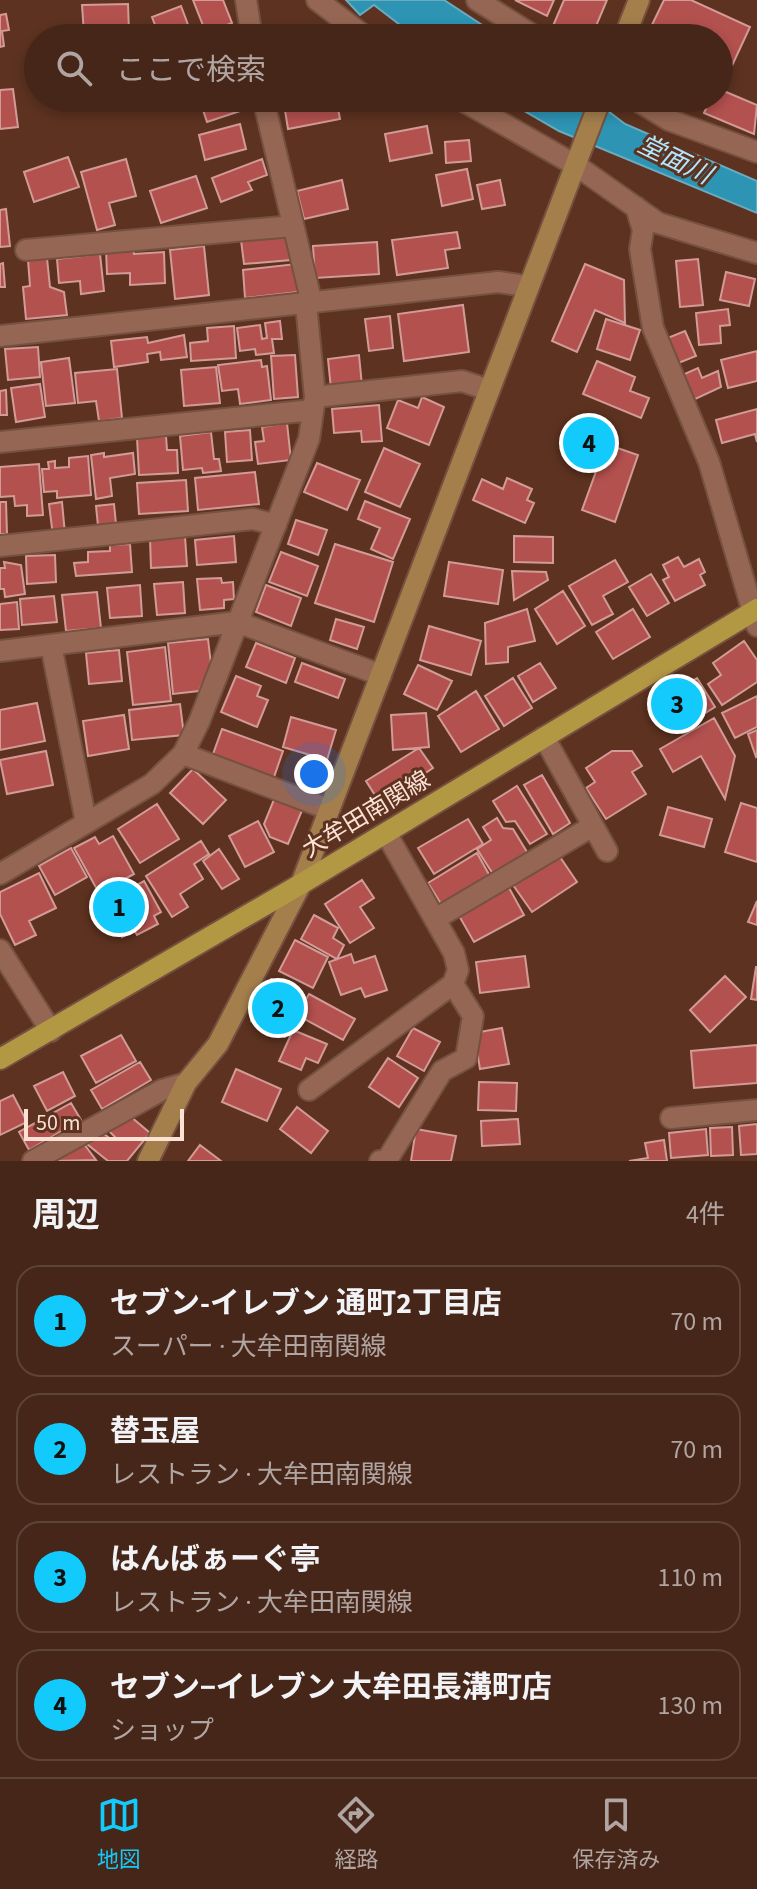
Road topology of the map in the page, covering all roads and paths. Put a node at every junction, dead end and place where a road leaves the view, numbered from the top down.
1 (246, 0) edge
2 (317, 0) edge
3 (477, 0) edge
4 (639, 0) edge
5 (250, 24) edge
6 (349, 24) edge
7 (515, 24) edge
8 (630, 24) edge
9 (266, 112) edge
10 (482, 112) edge
11 (596, 112) edge
12 (656, 112) edge
13 (757, 152) edge
14 (577, 166) junction
15 (636, 207) junction
16 (293, 226) junction
17 (26, 250) dead end
18 (757, 253) edge
19 (526, 286) junction
20 (309, 304) junction
21 (0, 336) edge
22 (489, 390) junction
23 (314, 404) junction
24 (0, 442) edge
25 (276, 525) junction
26 (0, 546) edge
27 (755, 616) edge
28 (237, 622) junction
29 (51, 645) junction
30 (0, 651) edge
31 (381, 675) junction
32 (544, 737) junction
33 (183, 754) junction
34 (328, 809) junction
35 (86, 822) junction
36 (593, 826) junction
37 (386, 833) junction
38 (607, 851) dead end
39 (0, 874) edge
40 (301, 884) junction
41 (435, 919) junction
42 (0, 950) edge
43 (453, 984) junction
44 (51, 1031) junction
45 (0, 1059) edge
46 (186, 1083) junction
47 (309, 1090) dead end
48 (757, 1110) edge
49 (671, 1118) dead end
50 (33, 1161) edge
51 (148, 1161) edge
52 (380, 1161) edge

1 - 5 street
2 - 6 street
3 - 7 street
4 - 8 street
9 - 16 street
10 - 14 street
11 - 14 street
12 - 13 street
14 - 15 street
14 - 19 street
15 - 18 street
15 - 27 street
16 - 17 street
16 - 20 street
19 - 20 street
19 - 22 street
20 - 21 street
20 - 23 street
22 - 23 street
22 - 31 street
23 - 24 street
23 - 25 street
25 - 26 street
25 - 28 street
27 - 32 main road, 大牟田南関線
28 - 29 street
28 - 31 street
28 - 33 street
29 - 30 street
29 - 35 street
31 - 34 street
32 - 36 street
32 - 37 main road, 大牟田南関線
33 - 34 street
33 - 35 street
34 - 40 street
35 - 39 street
36 - 38 street
36 - 41 street
37 - 40 main road, 大牟田南関線
37 - 41 street
40 - 44 main road, 大牟田南関線
40 - 46 street
41 - 43 street
42 - 44 street
43 - 47 street
43 - 52 street
44 - 45 main road, 大牟田南関線
46 - 50 street
46 - 51 street
48 - 49 street

